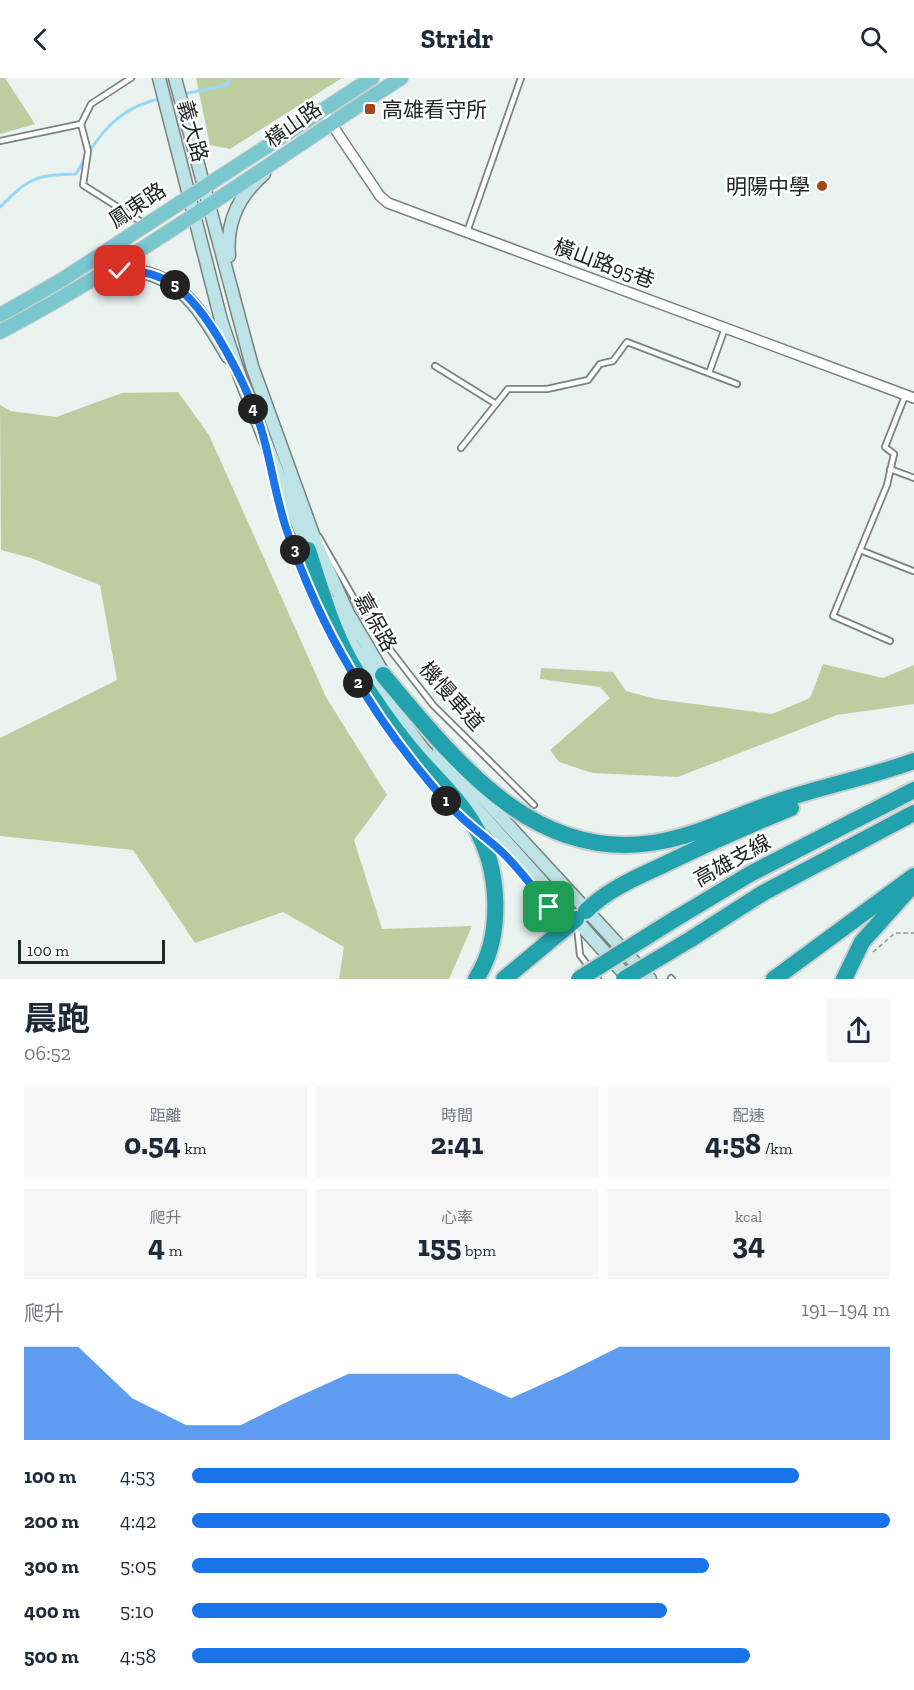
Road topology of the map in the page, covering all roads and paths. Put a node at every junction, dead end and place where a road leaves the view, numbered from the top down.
1 (130, 78) edge
2 (159, 78) edge
3 (176, 78) edge
4 (372, 78) edge
5 (401, 78) edge
6 (521, 78) edge
7 (322, 110) junction
8 (331, 122) junction
9 (81, 124) junction
10 (0, 141) edge
11 (280, 159) junction
12 (204, 185) junction
13 (190, 195) junction
14 (209, 204) junction
15 (194, 214) junction
16 (145, 224) junction
17 (467, 232) junction
18 (72, 292) junction
19 (233, 293) junction
20 (0, 315) edge
21 (725, 327) junction
22 (0, 332) edge
23 (435, 366) dead end
24 (709, 373) junction
25 (240, 377) junction
26 (737, 384) dead end
27 (910, 396) edge
28 (496, 404) junction
29 (260, 426) junction
30 (461, 448) dead end
31 (890, 470) junction
32 (914, 478) edge
33 (303, 507) junction
34 (308, 550) junction
35 (860, 550) junction
36 (913, 571) edge
37 (890, 641) dead end
38 (383, 675) junction
39 (914, 761) edge
40 (421, 772) dead end
41 (878, 772) junction
42 (429, 781) dead end
43 (914, 790) edge
44 (534, 805) dead end
45 (914, 813) edge
46 (478, 833) junction
47 (914, 876) edge
48 (914, 884) edge
49 (581, 915) junction
50 (914, 933) edge
51 (873, 951) dead end
52 (476, 979) edge
53 (504, 979) edge
54 (579, 979) edge
55 (597, 979) edge
56 (624, 979) edge
57 (629, 979) edge
58 (650, 979) edge
59 (774, 979) edge
60 (844, 979) edge

1 - 9 lane
2 - 13 street, 義大路
3 - 12 street, 義大路
4 - 7 main road, 橫山路
5 - 8 main road, 橫山路
6 - 17 lane
7 - 8 street, 橫山路95巷
7 - 12 main road, 橫山路
8 - 11 main road, 橫山路
8 - 17 street, 橫山路95巷
9 - 10 lane
9 - 16 lane
11 - 14 main road, 橫山路
11 - 19 street
12 - 13 main road, 鳳東路
12 - 14 street, 義大路
13 - 15 street, 義大路
13 - 16 main road, 鳳東路
14 - 15 main road, 鳳東路
14 - 19 street, 嘉保路
15 - 18 main road, 鳳東路
15 - 25 street, 嘉保路
16 - 20 main road, 鳳東路
17 - 21 street, 橫山路95巷
18 - 22 main road, 鳳東路
18 - 25 street
19 - 33 street, 嘉保路
21 - 24 lane
21 - 27 street, 橫山路95巷
23 - 28 lane
24 - 26 lane
24 - 28 lane
25 - 29 street, 嘉保路
27 - 31 lane
28 - 30 lane
29 - 34 street, 嘉保路
29 - 40 lane
31 - 32 lane
31 - 35 lane
33 - 38 street, 嘉保路
33 - 44 lane, 機慢車道
34 - 46 highway
34 - 49 street, 嘉保路
35 - 36 lane
35 - 37 lane
38 - 41 highway
38 - 49 street, 嘉保路
39 - 41 highway
41 - 49 highway
42 - 46 lane
43 - 54 highway, 高雄支線, bridge
45 - 56 highway, 高雄支線, bridge
46 - 49 lane
46 - 52 highway
47 - 59 highway
48 - 60 highway
49 - 53 highway
49 - 55 lane
49 - 57 street, 嘉保路
49 - 58 street, 嘉保路
50 - 51 path

